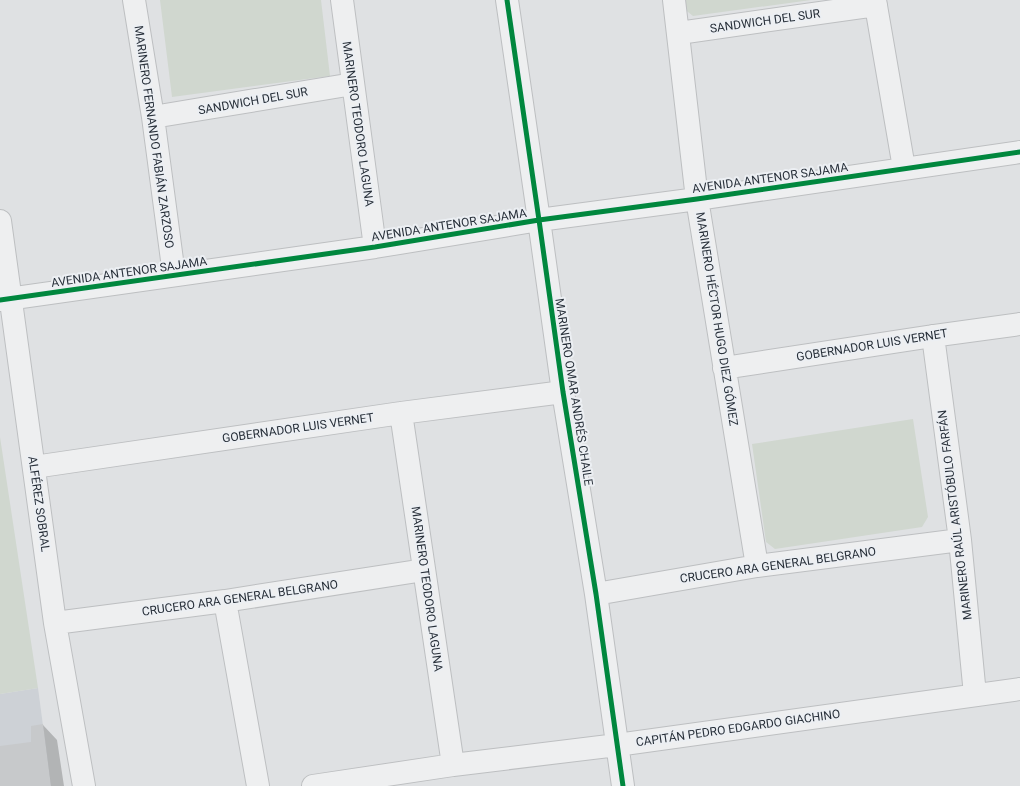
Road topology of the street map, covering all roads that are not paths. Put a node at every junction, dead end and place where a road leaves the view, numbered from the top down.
1 (134, 0) edge
2 (342, 0) edge
3 (507, 0) edge
4 (674, 0) edge
5 (875, 2) edge
6 (679, 33) junction
7 (353, 84) junction
8 (153, 118) junction
9 (1020, 152) edge
10 (904, 168) junction
11 (697, 199) junction
12 (539, 220) junction
13 (0, 221) edge
14 (375, 247) junction
15 (174, 275) junction
16 (6, 300) edge
17 (1020, 324) edge
18 (933, 336) junction
19 (724, 368) junction
20 (563, 392) junction
21 (401, 413) junction
22 (34, 467) junction
23 (960, 540) junction
24 (757, 566) junction
25 (424, 570) junction
26 (596, 594) junction
27 (225, 601) junction
28 (55, 623) junction
29 (1020, 689) edge
30 (975, 695) junction
31 (617, 745) junction
32 (453, 765) junction
33 (84, 786) edge
34 (258, 786) edge
35 (313, 786) edge
36 (623, 786) edge

1 - 8 street, MARINERO FERNANDO FABIÁN ZARZOSO
2 - 7 street, MARINERO TEODORO LAGUNA
3 - 12 street, MARINERO OMAR ANDRÉS CHAILE
4 - 6 street, MARINERO HÉCTOR HUGO DIEZ GÓMEZ
5 - 6 street, SANDWICH DEL SUR
5 - 10 street
6 - 11 street, MARINERO HÉCTOR HUGO DIEZ GÓMEZ
7 - 8 street, SANDWICH DEL SUR
7 - 14 street, MARINERO TEODORO LAGUNA
8 - 15 street, MARINERO FERNANDO FABIÁN ZARZOSO
9 - 10 street, AVENIDA ANTENOR SAJAMA
10 - 11 street, AVENIDA ANTENOR SAJAMA
11 - 12 street, AVENIDA ANTENOR SAJAMA
11 - 19 street, MARINERO HÉCTOR HUGO DIEZ GÓMEZ
12 - 14 street, AVENIDA ANTENOR SAJAMA
12 - 20 street, MARINERO OMAR ANDRÉS CHAILE
13 - 16 street, ALFÉREZ SOBRAL
14 - 15 street, AVENIDA ANTENOR SAJAMA
15 - 16 street, AVENIDA ANTENOR SAJAMA
16 - 22 street, ALFÉREZ SOBRAL
17 - 18 street, GOBERNADOR LUIS VERNET
18 - 19 street, GOBERNADOR LUIS VERNET
18 - 23 street, MARINERO RAÚL ARISTÓBULO FARFÁN
19 - 24 street, MARINERO HÉCTOR HUGO DIEZ GÓMEZ
20 - 21 street, GOBERNADOR LUIS VERNET
20 - 26 street, MARINERO OMAR ANDRÉS CHAILE
21 - 22 street, GOBERNADOR LUIS VERNET
21 - 25 street, MARINERO TEODORO LAGUNA
22 - 28 street, ALFÉREZ SOBRAL
23 - 24 street, CRUCERO ARA GENERAL BELGRANO
23 - 30 street, MARINERO RAÚL ARISTÓBULO FARFÁN
24 - 26 street, CRUCERO ARA GENERAL BELGRANO
25 - 27 street, CRUCERO ARA GENERAL BELGRANO
25 - 32 street, MARINERO TEODORO LAGUNA
26 - 31 street, MARINERO OMAR ANDRÉS CHAILE
27 - 28 street, CRUCERO ARA GENERAL BELGRANO
27 - 34 street
28 - 33 street, ALFÉREZ SOBRAL
29 - 30 street, CAPITÁN PEDRO EDGARDO GIACHINO
30 - 31 street, CAPITÁN PEDRO EDGARDO GIACHINO
31 - 32 street, CAPITÁN PEDRO EDGARDO GIACHINO
31 - 36 street, MARINERO OMAR ANDRÉS CHAILE
32 - 35 street, CAPITÁN PEDRO EDGARDO GIACHINO

